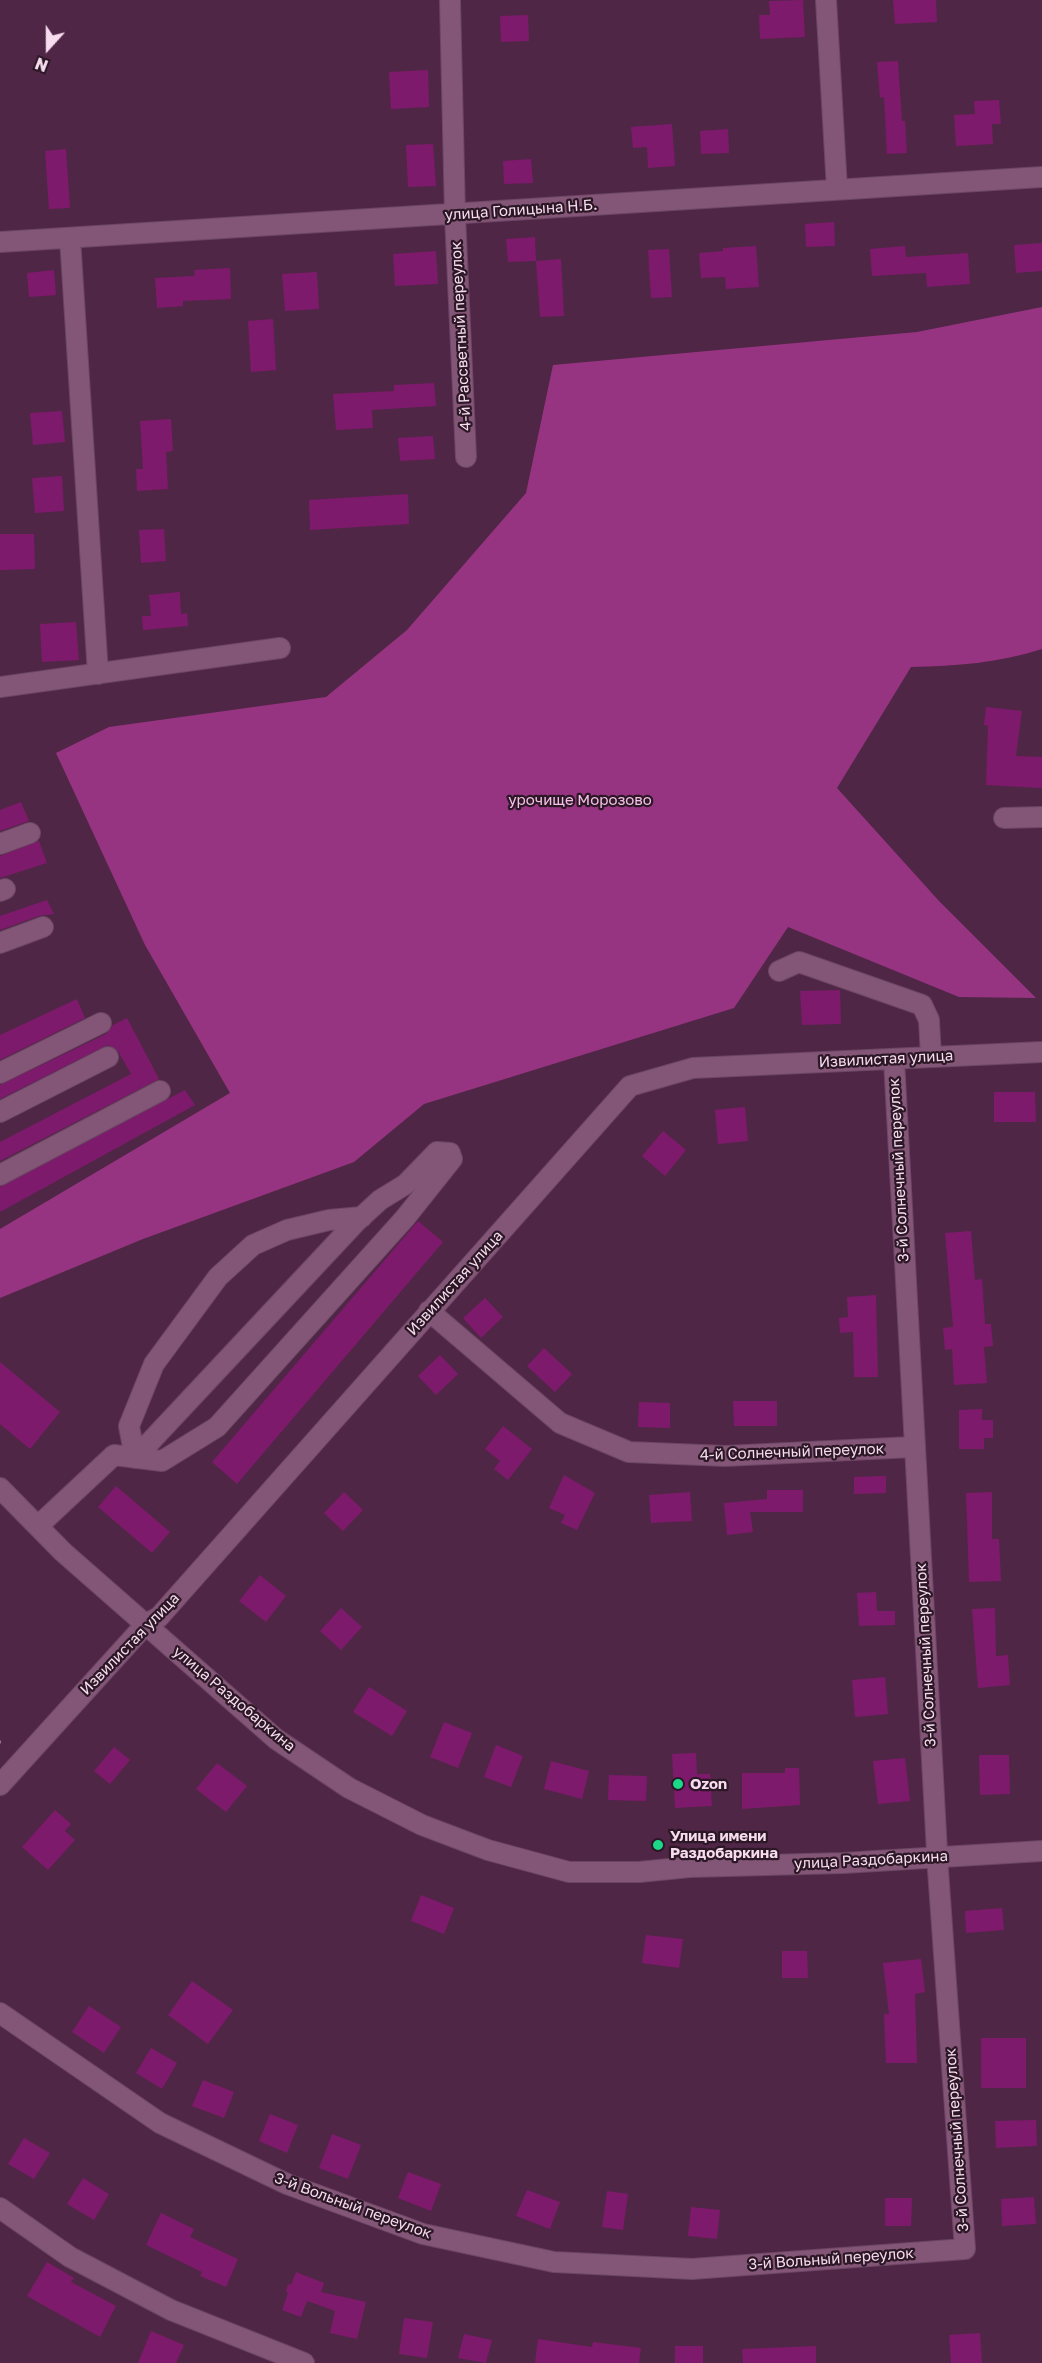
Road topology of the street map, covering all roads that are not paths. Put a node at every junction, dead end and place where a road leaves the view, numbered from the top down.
1 (450, 0) edge
2 (826, 0) edge
3 (1042, 177) edge
4 (837, 189) junction
5 (455, 215) junction
6 (70, 238) junction
7 (0, 242) edge
8 (466, 457) dead end
9 (280, 648) dead end
10 (98, 674) junction
11 (0, 687) edge
12 (1042, 817) edge
13 (1004, 818) dead end
14 (30, 833) dead end
15 (0, 844) edge
16 (43, 927) dead end
17 (0, 943) edge
18 (779, 971) dead end
19 (101, 1023) dead end
20 (1042, 1052) edge
21 (108, 1057) dead end
22 (931, 1057) junction
23 (894, 1060) junction
24 (0, 1073) edge
25 (160, 1091) dead end
26 (0, 1112) edge
27 (0, 1175) edge
28 (362, 1217) junction
29 (429, 1311) junction
30 (913, 1448) junction
31 (135, 1458) junction
32 (0, 1488) edge
33 (38, 1526) junction
34 (146, 1624) junction
35 (2, 1779) edge
36 (1042, 1851) edge
37 (937, 1858) junction
38 (0, 2013) edge
39 (0, 2208) edge
40 (965, 2249) joint
41 (304, 2363) edge

1 - 5 street, 4-й Рассветный переулок
2 - 4 street
3 - 4 street, улица Голицына Н.Б.
4 - 5 street, улица Голицына Н.Б.
5 - 6 street, улица Голицына Н.Б.
5 - 8 street, 4-й Рассветный переулок
6 - 7 street, улица Голицына Н.Б.
6 - 10 street
9 - 10 street
10 - 11 street
12 - 13 street
14 - 15 street
16 - 17 street
18 - 22 street
19 - 24 street
20 - 22 street, Извилистая улица
21 - 26 street
22 - 23 street, Извилистая улица
23 - 29 street, Извилистая улица
23 - 30 street, 3-й Солнечный переулок
25 - 27 street
28 - 31 street
28 - 31 street
28 - 31 street
29 - 30 street, 4-й Солнечный переулок
29 - 34 street, Извилистая улица
30 - 37 street, 3-й Солнечный переулок
31 - 33 street
32 - 33 street, улица Раздобаркина
33 - 34 street, улица Раздобаркина
34 - 35 street, Извилистая улица
34 - 37 street, улица Раздобаркина
36 - 37 street, улица Раздобаркина
37 - 40 street, 3-й Солнечный переулок
38 - 40 street, 3-й Вольный переулок
39 - 41 street

